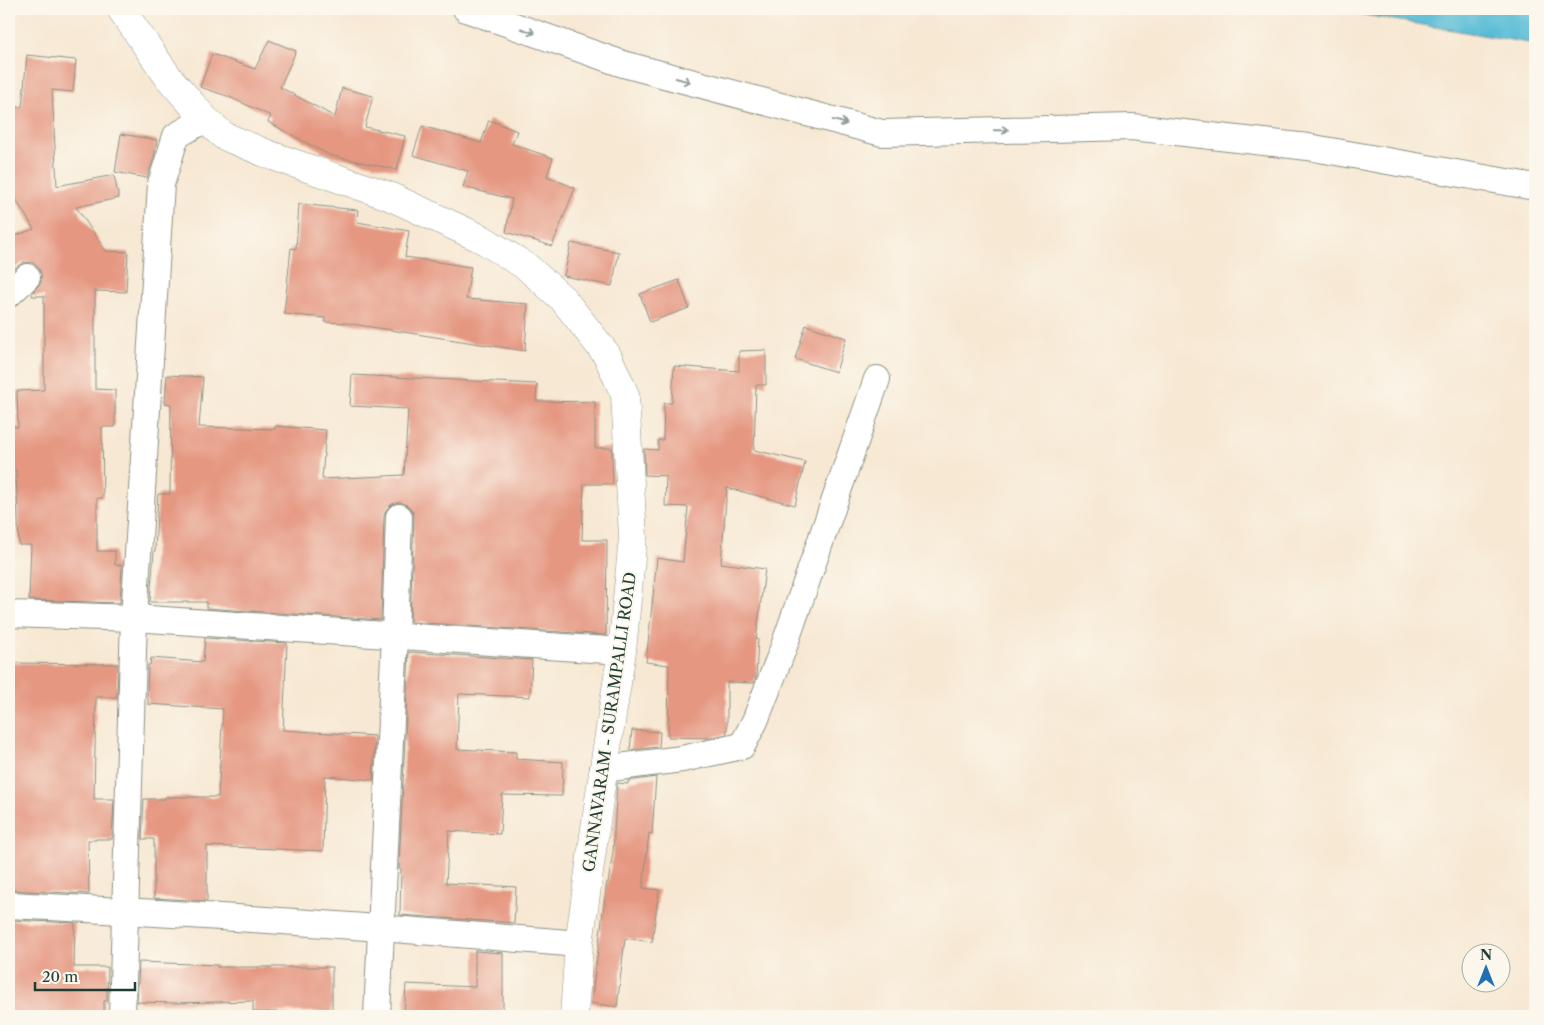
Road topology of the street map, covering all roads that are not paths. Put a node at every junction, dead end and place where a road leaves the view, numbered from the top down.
1 (122, 9) edge
2 (466, 9) edge
3 (205, 119) junction
4 (1535, 187) edge
5 (877, 379) dead end
6 (399, 517) dead end
7 (9, 614) edge
8 (134, 618) junction
9 (395, 635) junction
10 (622, 652) junction
11 (603, 769) junction
12 (9, 905) edge
13 (125, 911) junction
14 (381, 928) junction
15 (579, 944) junction
16 (122, 1016) edge
17 (377, 1016) edge
18 (574, 1016) edge

1 - 3 main road, GANNAVARAM - SURAMPALLI ROAD
2 -> 4 street
3 - 8 street
3 - 10 main road, GANNAVARAM - SURAMPALLI ROAD
5 - 11 street
6 - 9 street
7 - 8 street
8 - 9 street
8 - 13 street
9 - 10 street
9 - 14 street
10 - 11 main road, GANNAVARAM - SURAMPALLI ROAD
11 - 15 main road, GANNAVARAM - SURAMPALLI ROAD
12 - 13 street
13 - 14 street
13 - 16 street
14 - 15 street
14 - 17 street
15 - 18 main road, GANNAVARAM - SURAMPALLI ROAD

